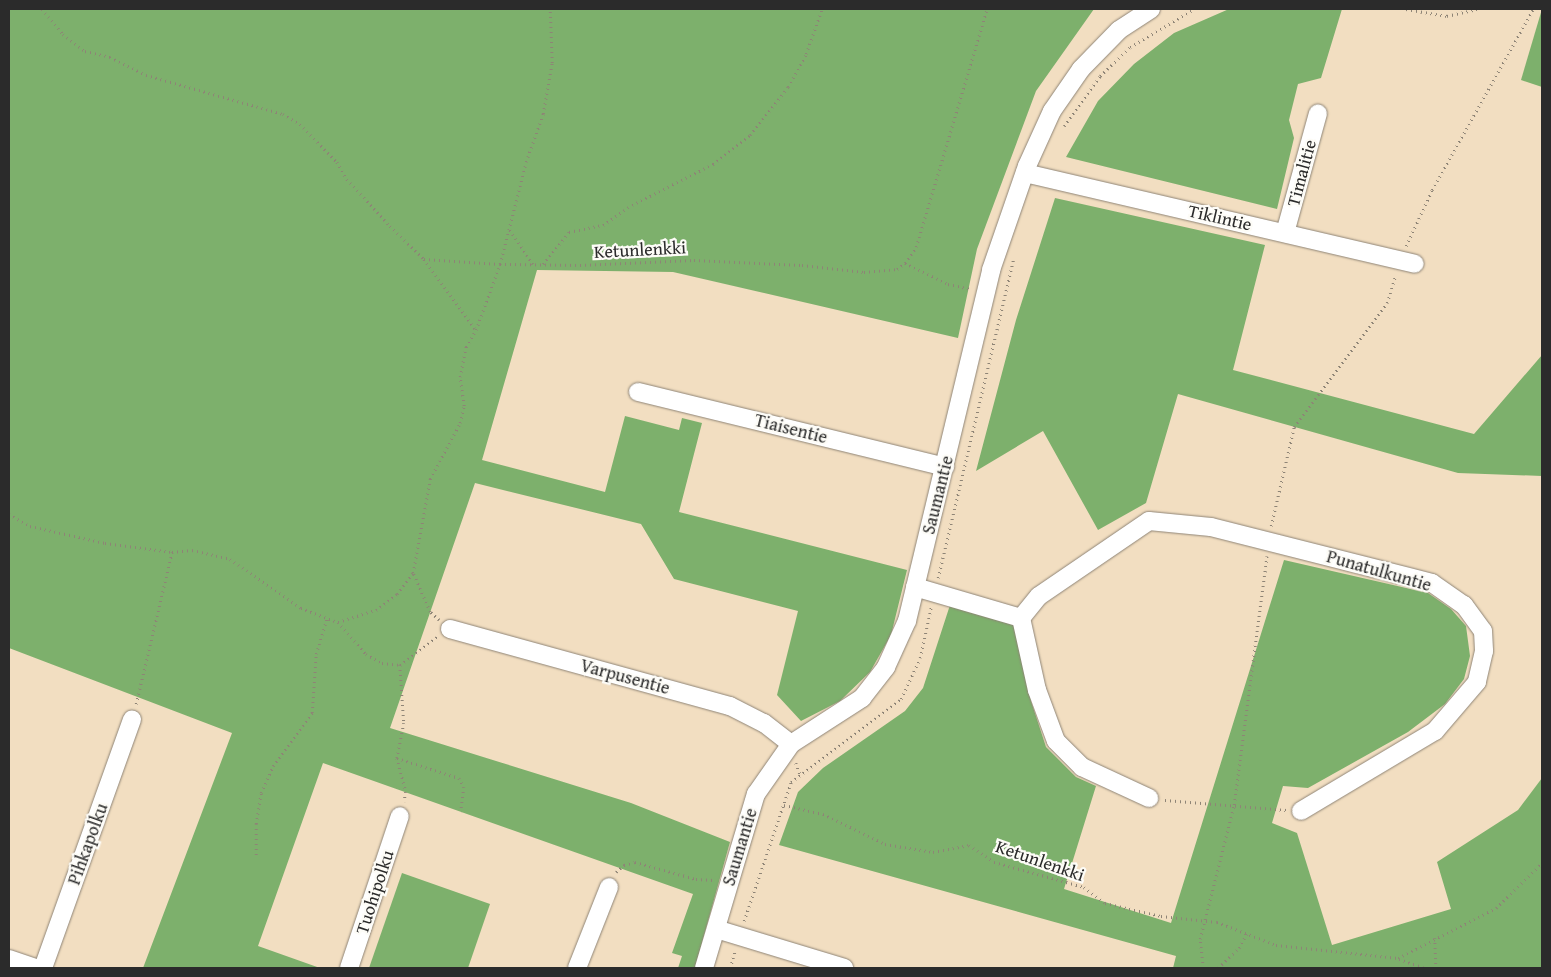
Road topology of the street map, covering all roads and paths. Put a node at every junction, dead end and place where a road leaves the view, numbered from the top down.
1 (42, 9) edge
2 (550, 9) edge
3 (822, 9) edge
4 (987, 9) edge
5 (1151, 9) edge
6 (1194, 9) edge
7 (1407, 9) edge
8 (1477, 9) edge
9 (1533, 9) edge
10 (1318, 113) dead end
11 (1063, 128) dead end
12 (1025, 173) junction
13 (510, 230) junction
14 (1285, 233) junction
15 (1015, 255) dead end
16 (424, 260) junction
17 (1407, 262) junction
18 (500, 264) junction
19 (534, 264) junction
20 (905, 264) junction
21 (542, 265) junction
22 (985, 294) junction
23 (476, 330) junction
24 (638, 392) dead end
25 (945, 467) junction
26 (965, 468) dead end
27 (9, 514) edge
28 (1269, 541) junction
29 (172, 552) junction
30 (413, 573) junction
31 (915, 587) junction
32 (327, 617) junction
33 (1021, 618) junction
34 (338, 622) junction
35 (450, 629) junction
36 (400, 665) junction
37 (132, 719) joint
38 (791, 744) junction
39 (397, 758) junction
40 (1149, 798) joint
41 (784, 805) dead end
42 (1234, 805) junction
43 (1301, 811) joint
44 (461, 812) dead end
45 (400, 816) joint
46 (256, 855) dead end
47 (1542, 863) edge
48 (731, 880) junction
49 (609, 887) joint
50 (1205, 920) junction
51 (716, 929) junction
52 (1247, 933) junction
53 (1435, 938) junction
54 (1398, 958) junction
55 (9, 959) edge
56 (35, 968) edge
57 (43, 968) edge
58 (349, 968) edge
59 (577, 968) edge
60 (704, 968) edge
61 (844, 968) edge
62 (1203, 968) edge
63 (1218, 968) edge
64 (1425, 968) edge
65 (1436, 968) edge

1 - 16 path
2 - 13 path
3 - 21 path
4 - 20 path
5 - 12 street, Saumantie
6 - 11 path
7 - 8 path
9 - 17 path
10 - 14 street, Timalitie
12 - 14 street, Tiklintie
12 - 22 street, Saumantie
13 - 18 path
13 - 19 path
14 - 17 street, Tiklintie
15 - 26 path
16 - 18 path, Ketunlenkki
16 - 23 path
17 - 28 path
18 - 19 path, Ketunlenkki
18 - 23 path
19 - 21 path, Ketunlenkki
20 - 21 path, Ketunlenkki
20 - 22 path
22 - 25 street, Saumantie
23 - 30 path
24 - 25 street, Tiaisentie
25 - 31 street, Saumantie
27 - 29 path
28 - 33 street, Punatulkuntie
28 - 42 path
28 - 43 street, Punatulkuntie
29 - 32 path
29 - 37 path
30 - 34 path
30 - 35 path
31 - 33 street
31 - 38 street, Saumantie
32 - 34 path
32 - 46 path
33 - 40 street
34 - 36 path
35 - 36 path
35 - 38 street, Varpusentie
36 - 39 path
37 - 57 street, Pihkapolku
38 - 48 street, Saumantie
39 - 44 path
39 - 45 path
40 - 42 path
41 - 50 path, Ketunlenkki
42 - 43 path
42 - 50 path
45 - 58 street, Tuohipolku
47 - 53 path
48 - 49 path
48 - 51 street, Saumantie
49 - 59 street
50 - 52 path, Ketunlenkki
50 - 62 path
51 - 60 street, Saumantie
51 - 61 street
52 - 54 path, Ketunlenkki
52 - 63 path
53 - 54 path
53 - 65 path
54 - 64 path, Ketunlenkki
55 - 56 street

